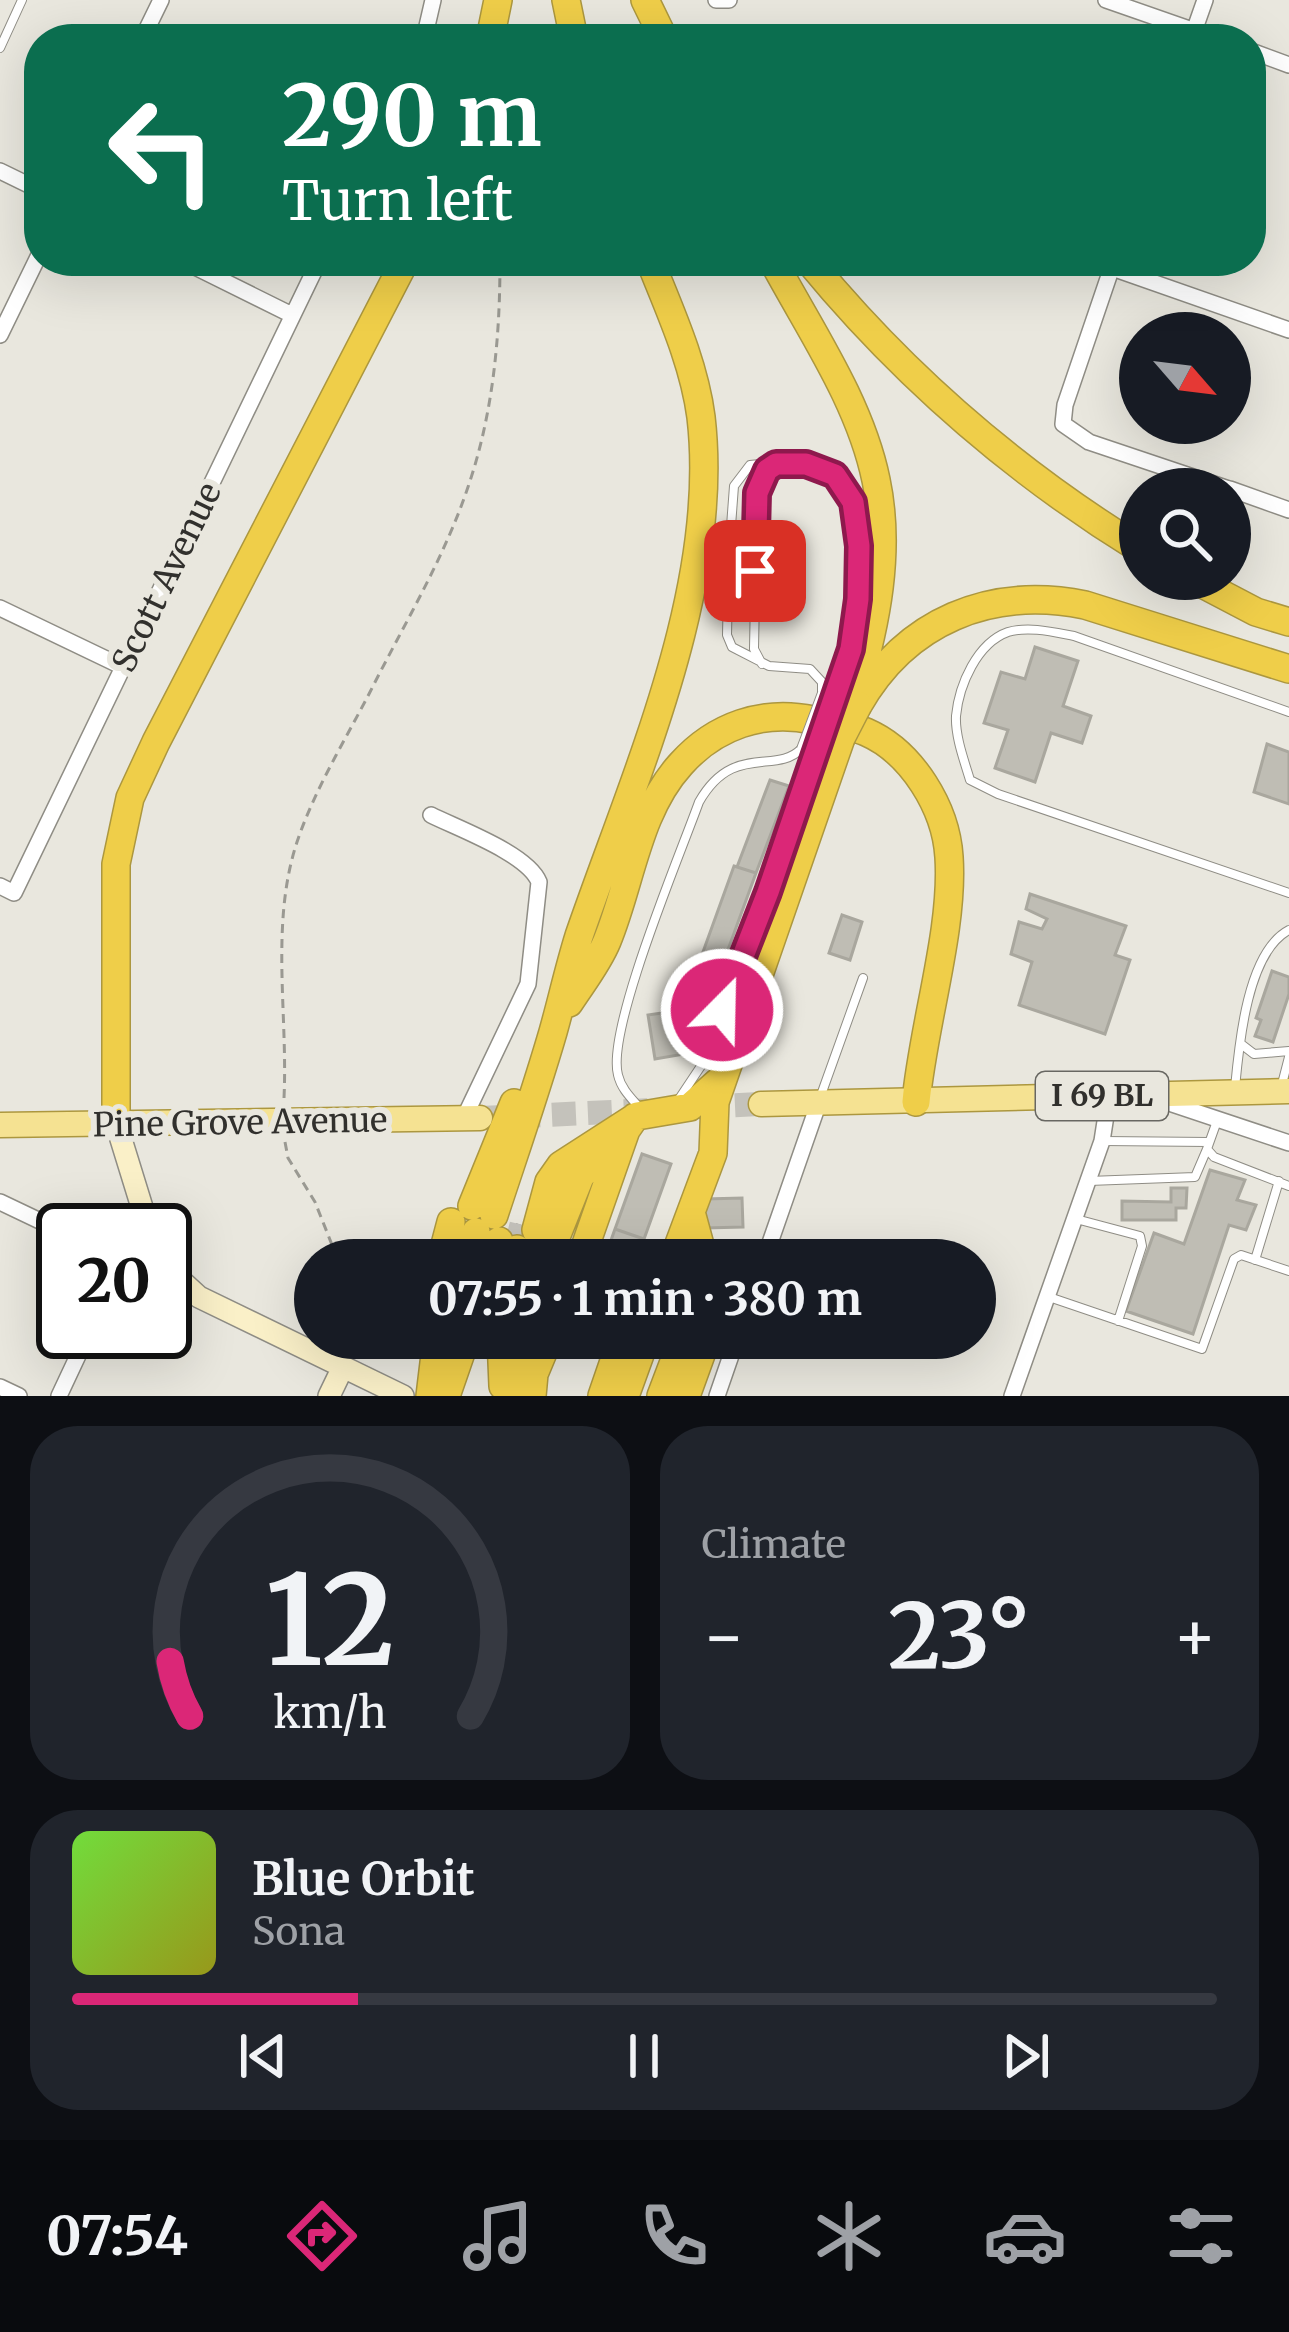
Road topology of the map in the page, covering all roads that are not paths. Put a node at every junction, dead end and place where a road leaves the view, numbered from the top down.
1 (22, 0) edge
2 (716, 0) edge
3 (729, 0) edge
4 (1106, 0) edge
5 (1165, 24) edge
6 (0, 48) edge
7 (29, 276) edge
8 (213, 276) edge
9 (312, 276) edge
10 (397, 276) edge
11 (655, 276) edge
12 (781, 276) edge
13 (822, 276) edge
14 (1109, 276) edge
15 (1145, 276) edge
16 (292, 315) junction
17 (1289, 330) edge
18 (0, 335) edge
19 (776, 464) junction
20 (1166, 468) edge
21 (1251, 496) edge
22 (1289, 509) edge
23 (1119, 534) edge
24 (730, 553) dead end
25 (728, 590) dead end
26 (1233, 600) edge
27 (1, 610) edge
28 (1289, 622) edge
29 (763, 664) junction
30 (123, 667) junction
31 (1289, 669) edge
32 (849, 702) junction
33 (1289, 712) edge
34 (831, 747) junction
35 (782, 758) junction
36 (805, 784) junction
37 (431, 815) dead end
38 (7, 890) edge
39 (1289, 892) edge
40 (1289, 930) edge
41 (863, 978) dead end
42 (1240, 1042) junction
43 (1289, 1054) edge
44 (536, 1067) junction
45 (727, 1068) junction
46 (1285, 1091) edge
47 (1235, 1092) junction
48 (1145, 1095) junction
49 (1109, 1096) junction
50 (819, 1102) junction
51 (916, 1102) junction
52 (761, 1104) tunnel mouth
53 (472, 1118) joint
54 (638, 1118) junction
55 (1217, 1119) junction
56 (116, 1124) junction
57 (0, 1125) edge
58 (1102, 1141) junction
59 (1289, 1143) edge
60 (1208, 1146) junction
61 (1088, 1181) junction
62 (1284, 1184) edge
63 (0, 1202) edge
64 (141, 1203) edge
65 (1075, 1218) junction
66 (36, 1219) edge
67 (698, 1236) edge
68 (510, 1237) edge
69 (771, 1239) edge
70 (1255, 1259) junction
71 (1289, 1271) edge
72 (192, 1291) edge
73 (1048, 1296) junction
74 (1118, 1321) junction
75 (76, 1359) edge
76 (455, 1359) edge
77 (507, 1359) edge
78 (515, 1359) edge
79 (522, 1359) edge
80 (530, 1359) edge
81 (540, 1359) edge
82 (615, 1359) edge
83 (626, 1359) edge
84 (638, 1359) edge
85 (650, 1359) edge
86 (662, 1359) edge
87 (674, 1359) edge
88 (687, 1359) edge
89 (699, 1359) edge
90 (730, 1359) edge
91 (343, 1367) junction
92 (440, 1386) edge
93 (0, 1387) edge
94 (518, 1395) edge
95 (19, 1396) edge
96 (58, 1396) edge
97 (329, 1396) edge
98 (403, 1396) edge
99 (602, 1396) edge
100 (613, 1396) edge
101 (625, 1396) edge
102 (637, 1396) edge
103 (649, 1396) edge
104 (661, 1396) edge
105 (674, 1396) edge
106 (686, 1396) edge
107 (718, 1396) edge
108 (1012, 1396) edge

1 - 6 lane
2 - 3 street
4 - 5 street
7 - 18 street
8 - 16 street
9 - 16 street, Scott Avenue
10 - 56 highway
11 - 44 highway
12 - 32 highway
13 - 23 highway
14 - 20 street
15 - 17 street
16 - 30 street, Scott Avenue
19 - 24 lane
19 - 29 lane
19 - 32 lane
21 - 22 street
25 - 29 lane
26 - 28 highway
27 - 30 street
29 - 35 lane, bridge
30 - 38 street, Scott Avenue
31 - 32 highway
32 - 34 highway, bridge
33 - 39 lane
34 - 36 lane
34 - 45 highway
35 - 36 lane
35 - 54 lane
36 - 54 lane
37 - 53 street
40 - 42 lane
41 - 50 lane
42 - 43 lane
42 - 47 lane
43 - 46 lane
44 - 51 highway
44 - 68 highway
44 - 68 highway
45 - 54 highway
45 - 67 highway
46 - 47 main road, I 69 BL
47 - 48 main road, I 69 BL
48 - 49 main road, I 69 BL
48 - 55 street
49 - 51 main road, I 69 BL
49 - 58 street
50 - 51 main road, I 69 BL
50 - 52 main road, I 69 BL
50 - 69 street
53 - 56 main road, Pine Grove Avenue
54 - 68 highway
54 - 68 highway
55 - 59 street
55 - 60 lane
56 - 57 main road, Pine Grove Avenue
56 - 64 street
58 - 60 lane
58 - 61 street
60 - 61 lane
60 - 62 lane
61 - 65 street
62 - 70 lane
63 - 66 street
65 - 73 street
65 - 74 lane
70 - 71 lane
70 - 74 lane
72 - 91 street
73 - 74 lane
73 - 108 street
75 - 96 street
76 - 92 highway
77 - 94 highway
78 - 94 highway
79 - 94 highway
80 - 94 highway
81 - 94 highway
82 - 99 highway
83 - 100 highway
84 - 101 highway
85 - 102 highway
86 - 103 highway
87 - 104 highway
88 - 105 highway
89 - 106 highway
90 - 107 street
91 - 97 street
91 - 98 street
93 - 95 street

